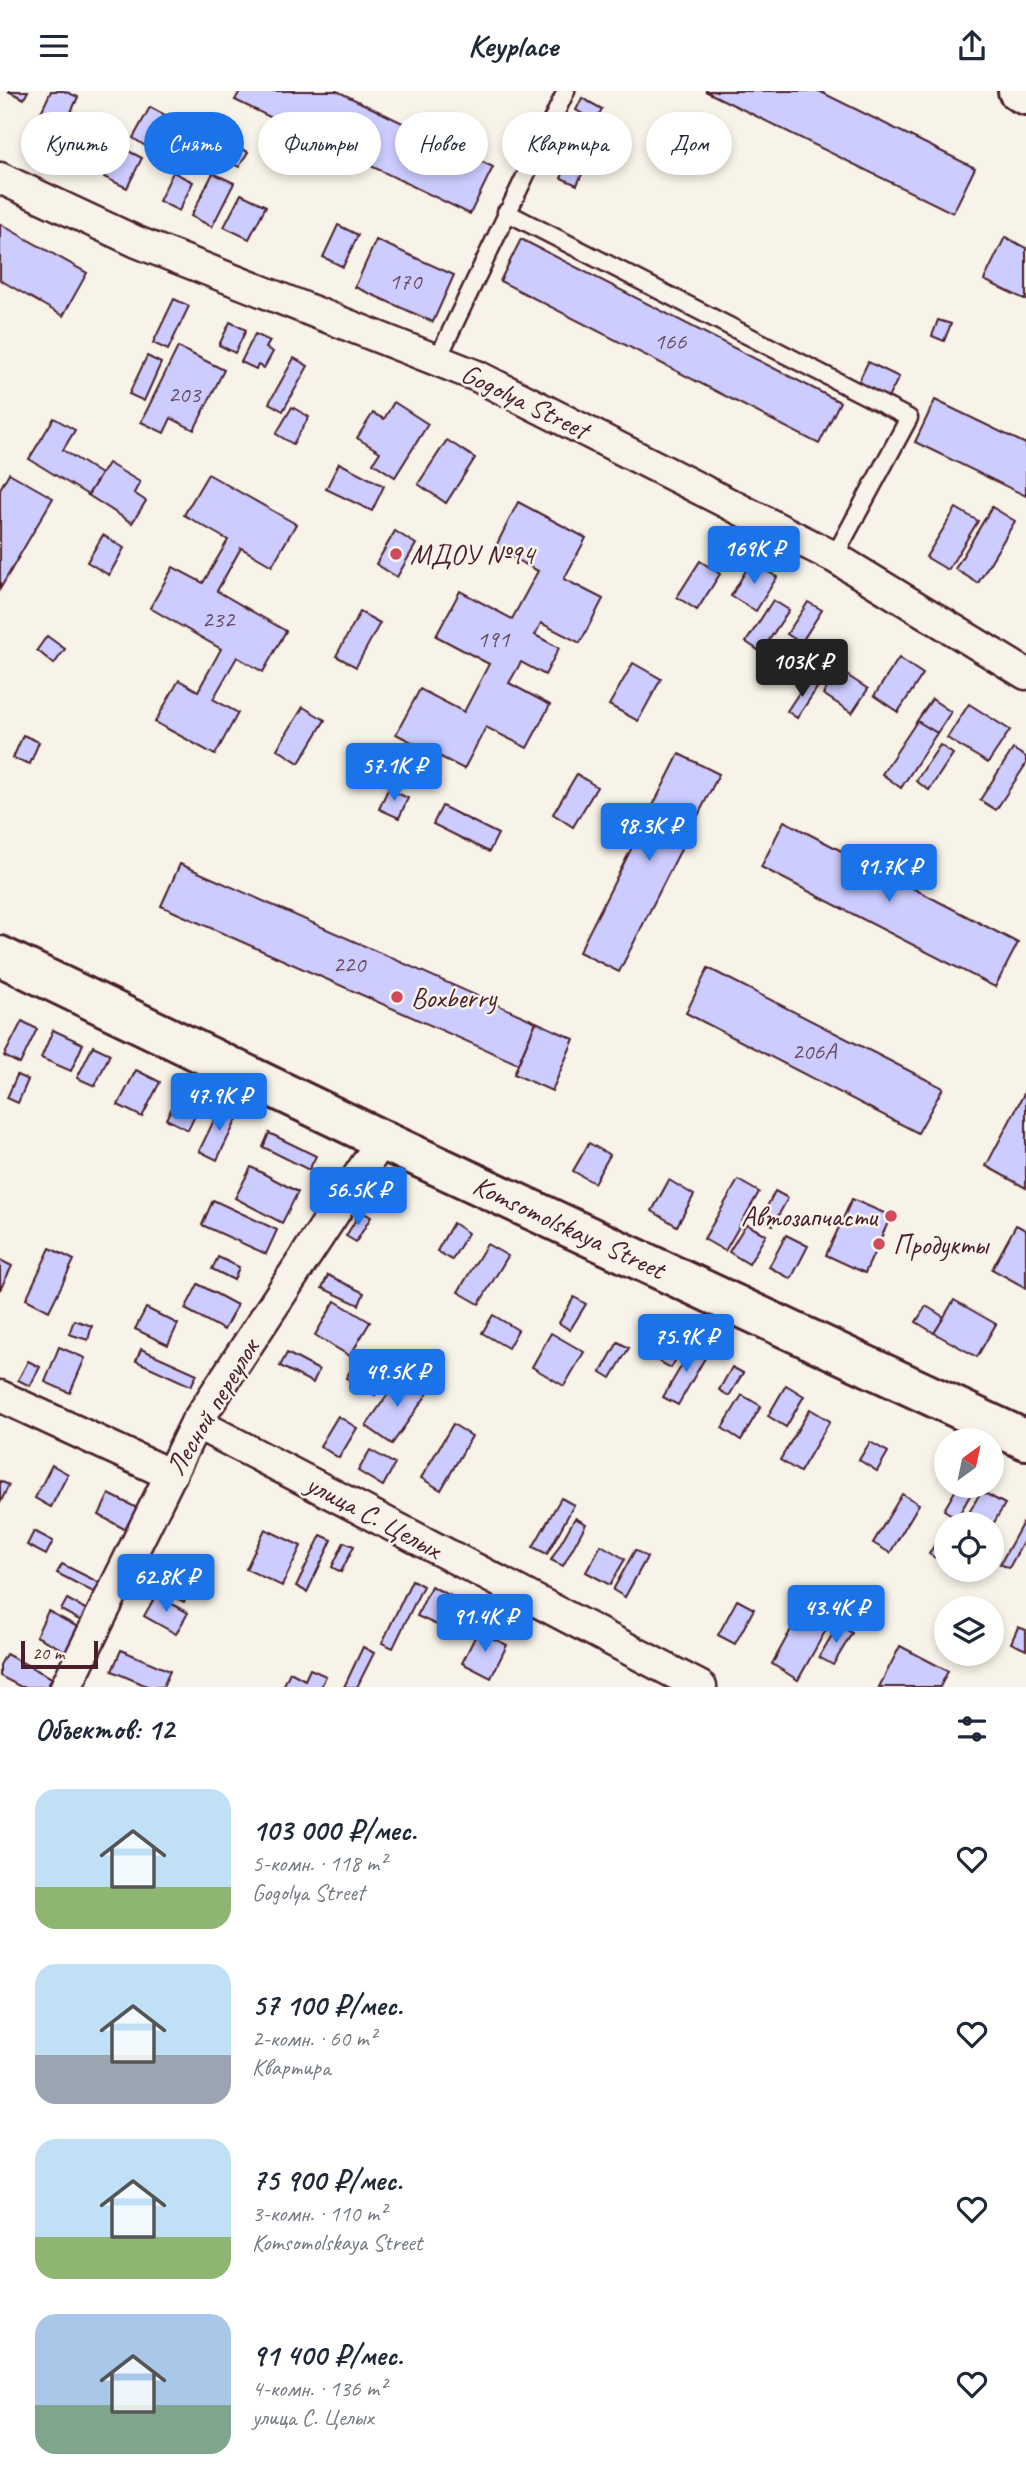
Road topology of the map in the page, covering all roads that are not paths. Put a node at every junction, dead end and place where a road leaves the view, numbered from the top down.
1 (1018, 91) edge
2 (560, 93) edge
3 (1026, 95) edge
4 (0, 179) edge
5 (506, 212) junction
6 (437, 360) junction
7 (834, 557) junction
8 (1026, 674) edge
9 (0, 956) edge
10 (382, 1140) junction
11 (0, 1396) edge
12 (196, 1423) junction
13 (1026, 1440) edge
14 (171, 1475) junction
15 (66, 1687) edge
16 (701, 1687) edge

1 - 3 street
2 - 5 lane
4 - 6 street, Gogolya Street
5 - 6 lane
5 - 7 lane
6 - 7 street, Gogolya Street
7 - 8 street, Gogolya Street
9 - 10 street, Komsomolskaya Street
10 - 12 street, Лесной переулок
10 - 13 street, Komsomolskaya Street
11 - 14 street
12 - 14 street, Лесной переулок
12 - 16 street, улица С. Целых
14 - 15 street, Лесной переулок

